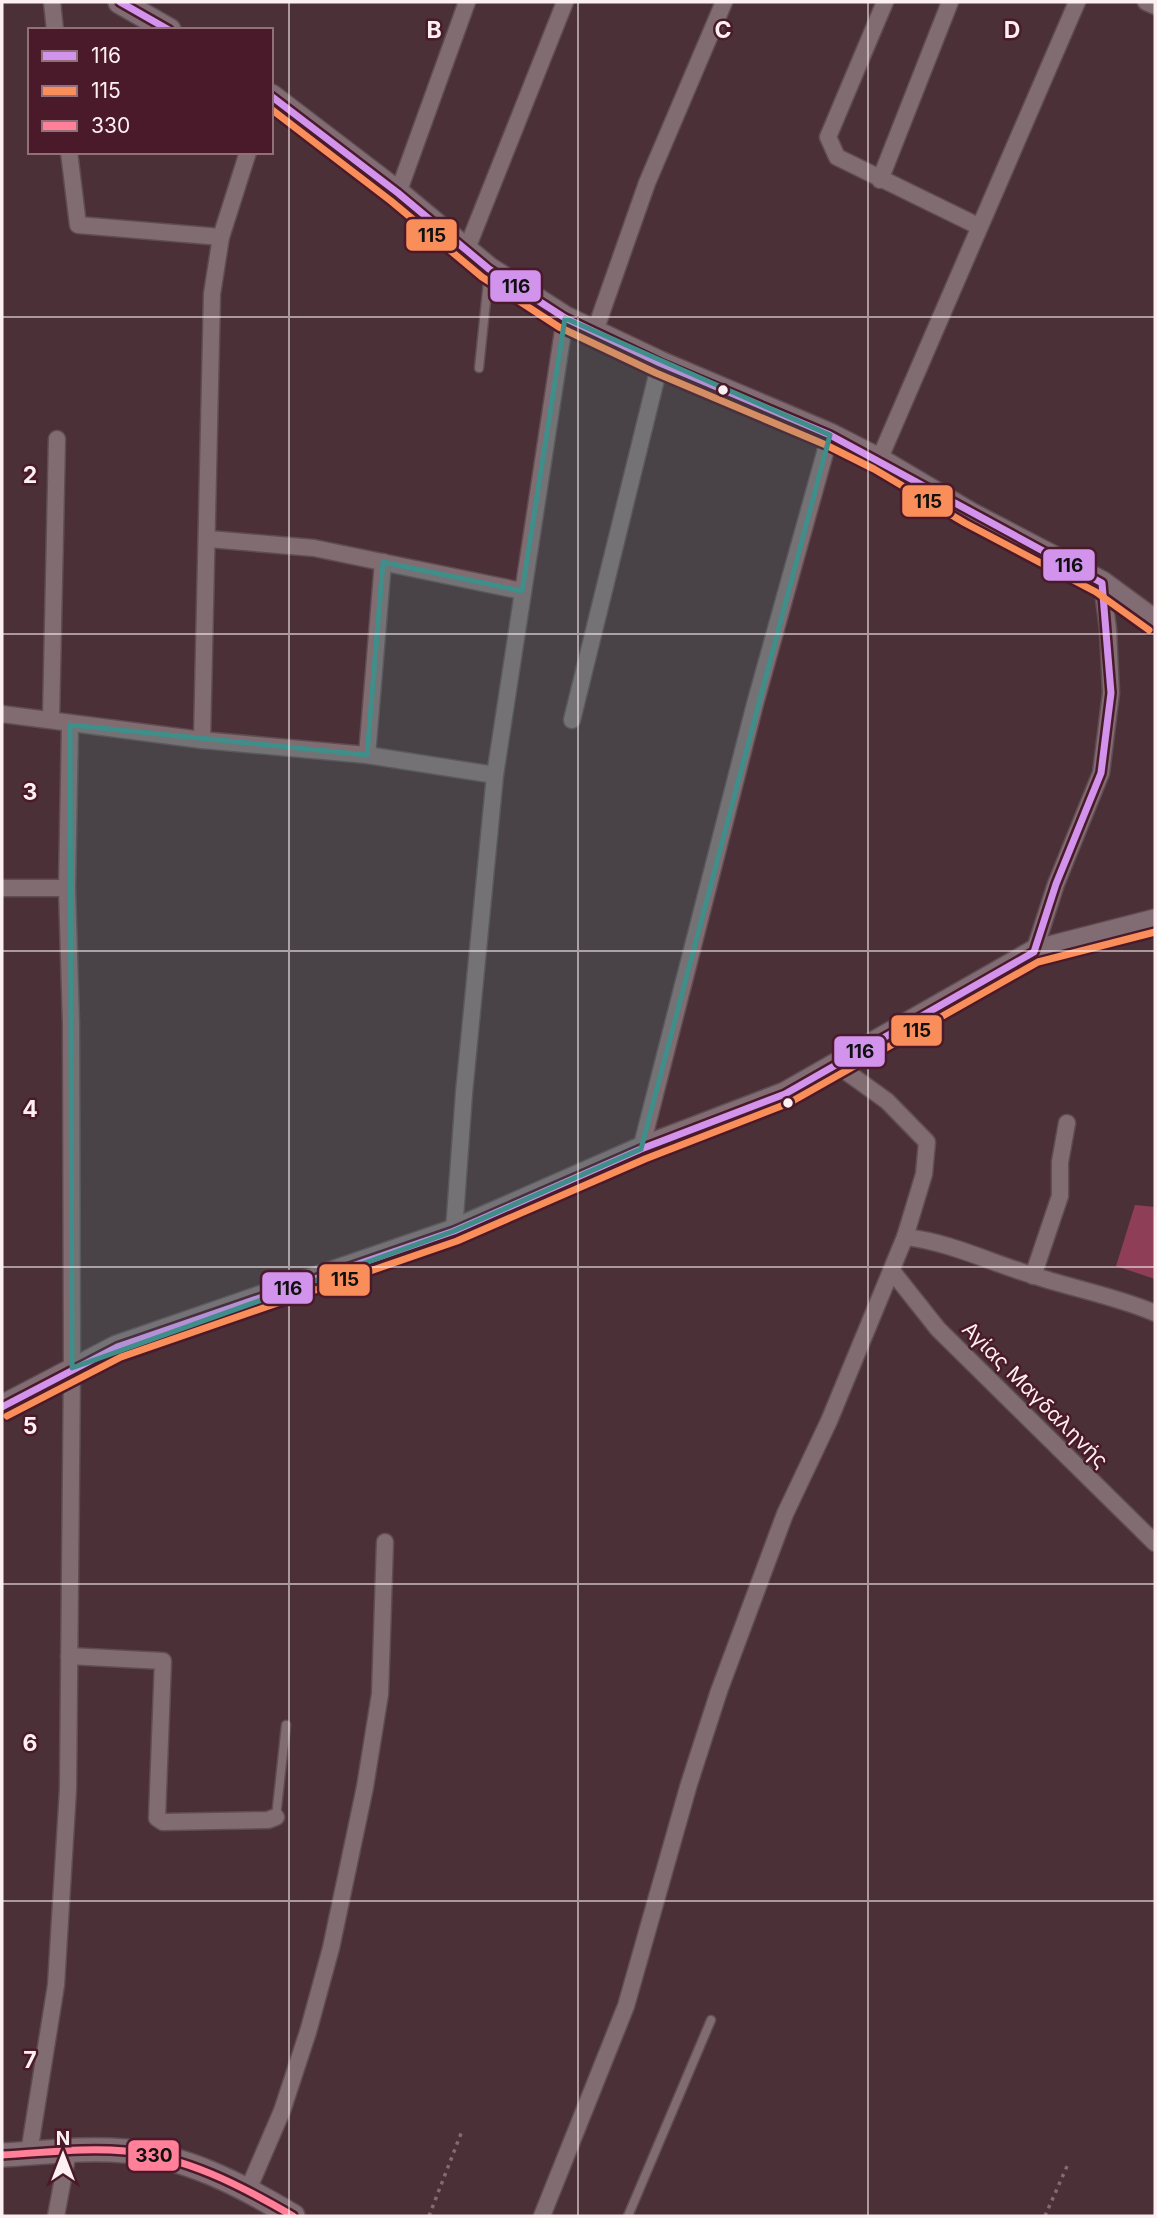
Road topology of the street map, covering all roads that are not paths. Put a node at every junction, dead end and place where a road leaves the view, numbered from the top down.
1 (52, 2) edge
2 (120, 2) edge
3 (467, 2) edge
4 (565, 2) edge
5 (724, 2) edge
6 (885, 2) edge
7 (950, 2) edge
8 (1077, 2) edge
9 (1146, 2) edge
10 (1155, 5) edge
11 (55, 28) edge
12 (166, 28) edge
13 (273, 98) edge
14 (69, 154) edge
15 (247, 154) edge
16 (880, 180) junction
17 (398, 193) junction
18 (978, 226) junction
19 (221, 237) junction
20 (466, 251) junction
21 (489, 269) junction
22 (565, 318) junction
23 (595, 331) junction
24 (660, 363) junction
25 (478, 368) dead end
26 (830, 435) junction
27 (57, 439) dead end
28 (879, 460) junction
29 (209, 539) junction
30 (383, 562) junction
31 (1102, 583) junction
32 (522, 591) junction
33 (1155, 622) edge
34 (2, 714) edge
35 (51, 719) junction
36 (572, 720) dead end
37 (70, 725) junction
38 (202, 740) junction
39 (367, 755) junction
40 (495, 775) junction
41 (2, 888) edge
42 (67, 888) junction
43 (1155, 921) edge
44 (1034, 952) junction
45 (837, 1065) junction
46 (1067, 1123) dead end
47 (641, 1150) junction
48 (454, 1231) junction
49 (905, 1237) junction
50 (892, 1271) junction
51 (1033, 1276) junction
52 (1155, 1313) edge
53 (72, 1368) junction
54 (2, 1407) edge
55 (385, 1542) dead end
56 (1155, 1544) edge
57 (69, 1656) junction
58 (286, 1725) dead end
59 (276, 1817) joint
60 (711, 2020) dead end
61 (68, 2152) junction
62 (29, 2153) junction
63 (2, 2155) edge
64 (248, 2190) junction
65 (56, 2216) edge
66 (293, 2216) edge
67 (542, 2216) edge
68 (628, 2216) edge

1 - 11 street
2 - 12 street
3 - 17 street
4 - 20 street
5 - 23 street
6 - 16 street
7 - 16 street
8 - 18 street
9 - 10 street
13 - 17 street
14 - 19 street
15 - 19 street
16 - 18 street
17 - 20 street
18 - 28 street
19 - 29 street
20 - 21 street
21 - 22 street
21 - 25 lane
22 - 23 street
22 - 32 street
23 - 24 street
24 - 26 street
24 - 36 street
26 - 28 street
26 - 47 street
27 - 35 street
28 - 31 street
29 - 30 street
29 - 38 street
30 - 32 street
30 - 39 street
31 - 33 street
31 - 44 street
32 - 40 street
34 - 35 street
35 - 37 street
37 - 38 street
37 - 42 street
38 - 39 street
39 - 40 street
40 - 48 street
41 - 42 street
42 - 53 street
43 - 44 street
44 - 45 street
45 - 47 street
45 - 49 street
46 - 51 street
47 - 48 street
48 - 53 street
49 - 50 street
49 - 51 street
50 - 56 street, Αγίας Μαγδαληνής
50 - 67 street
51 - 52 street
53 - 54 street
53 - 57 street
55 - 64 street
57 - 59 street
57 - 62 street
58 - 59 lane
60 - 68 lane
61 - 62 street
61 - 64 street
61 - 65 street
62 - 63 street
64 - 66 street

